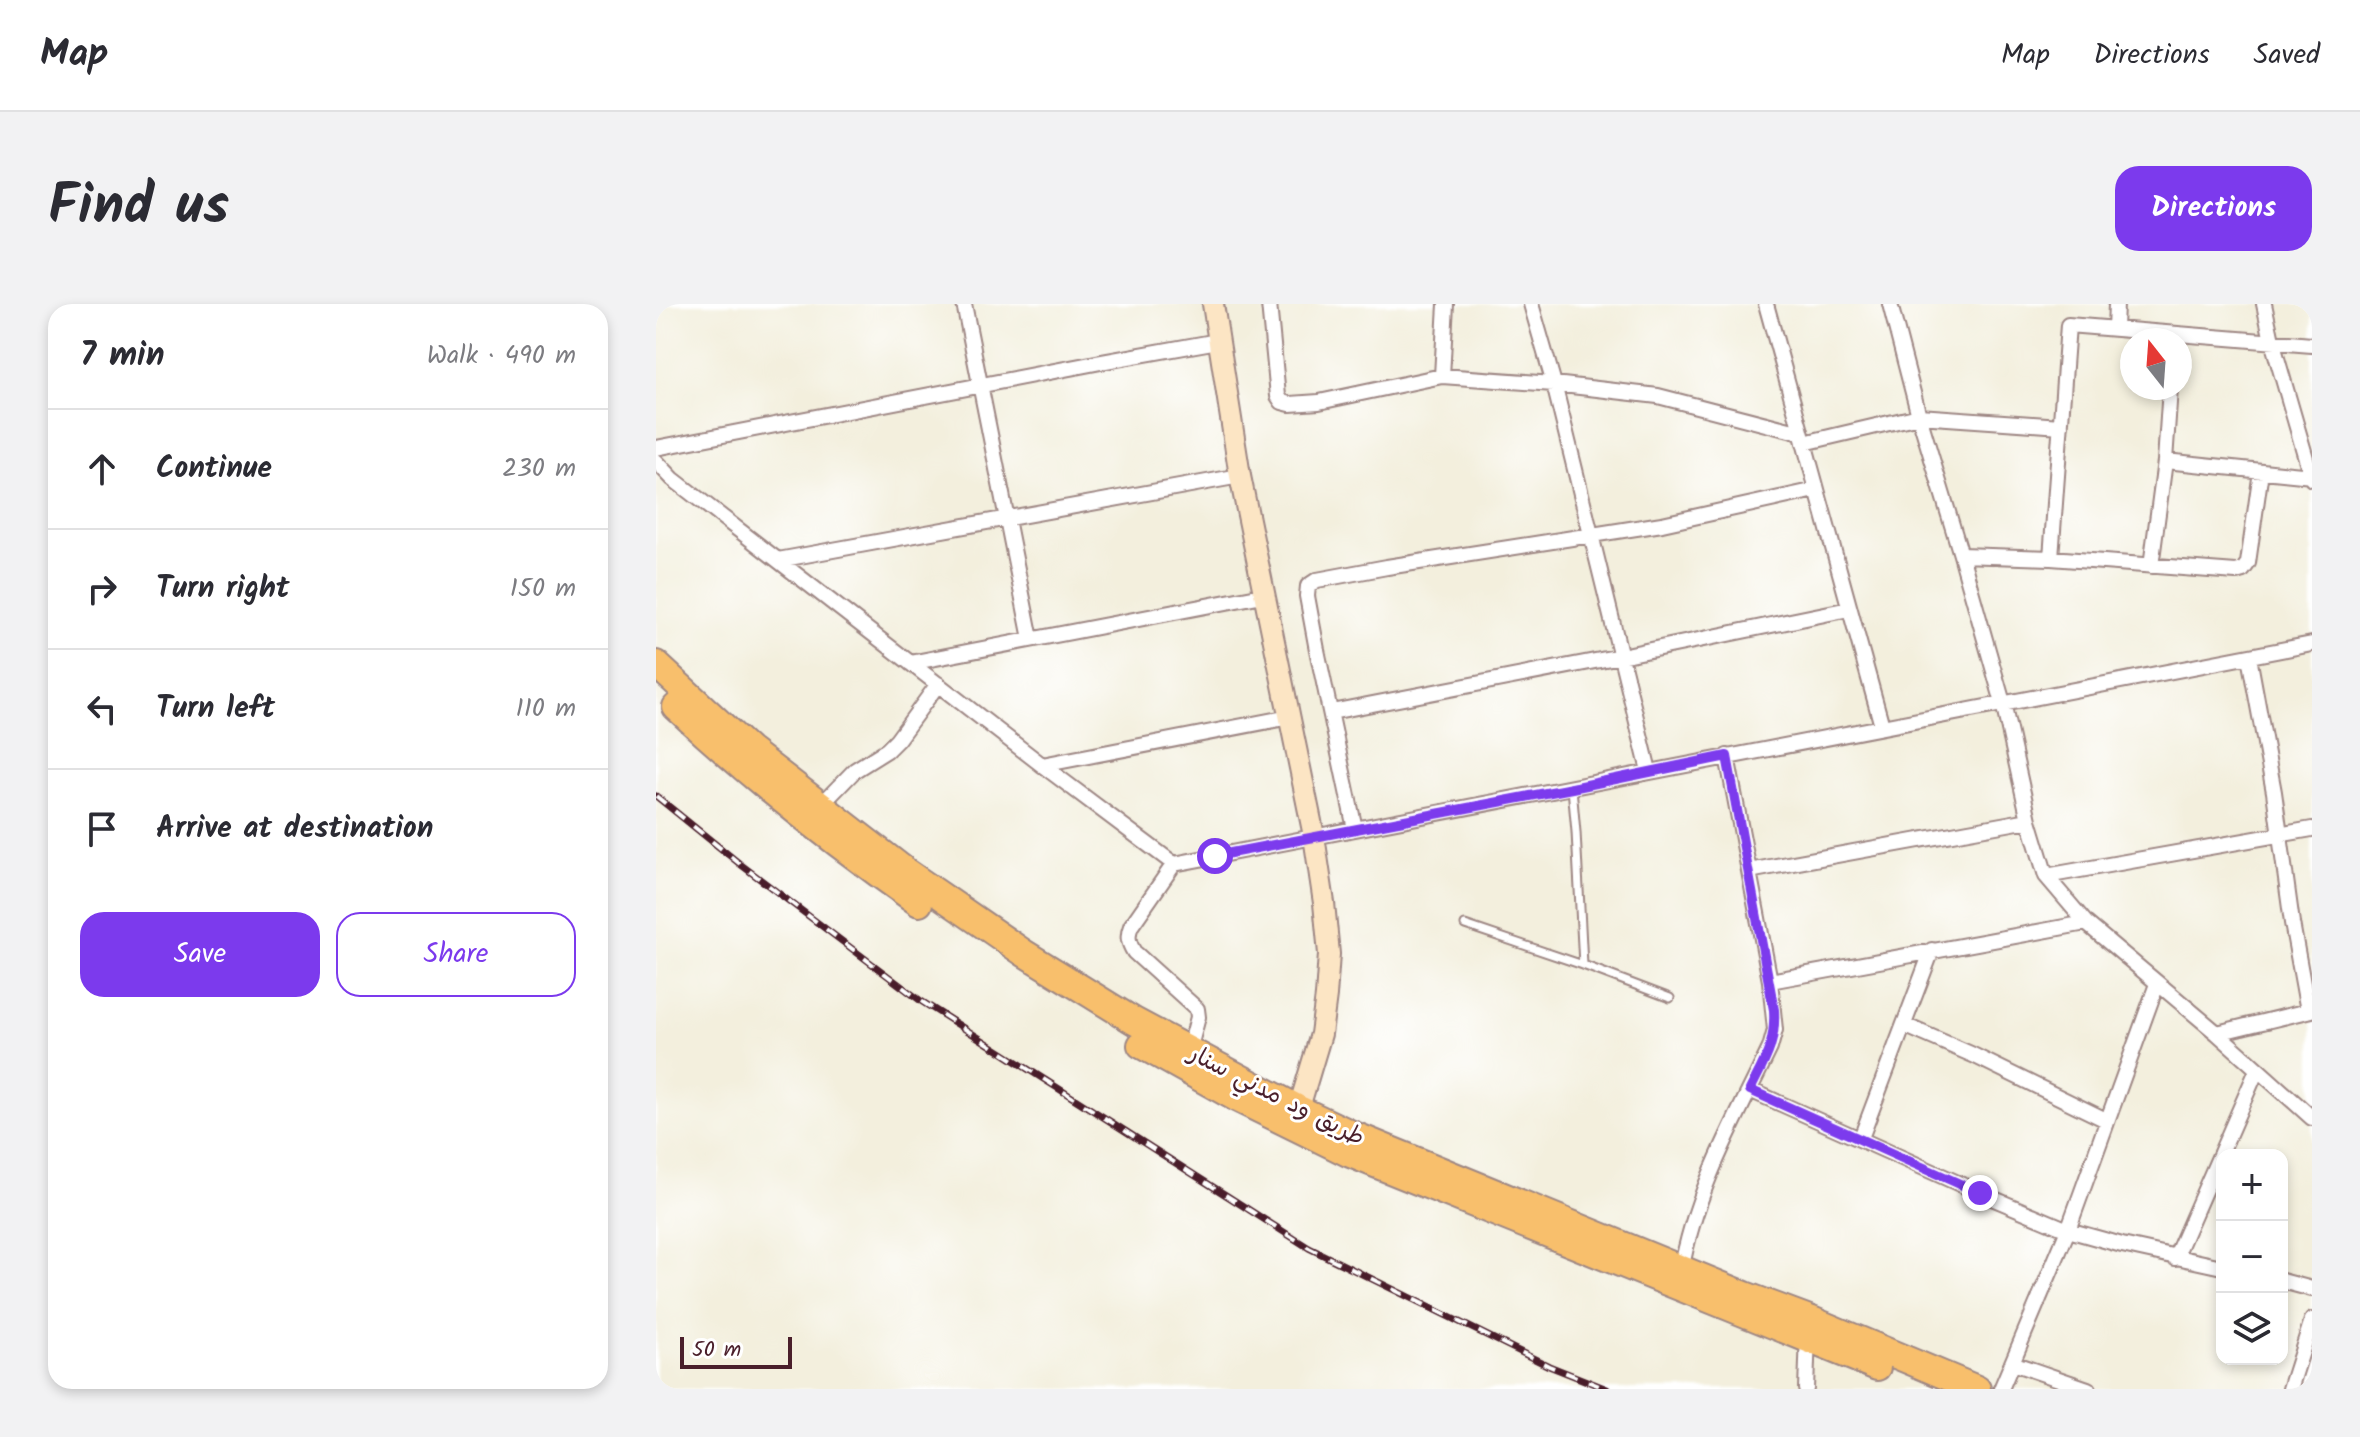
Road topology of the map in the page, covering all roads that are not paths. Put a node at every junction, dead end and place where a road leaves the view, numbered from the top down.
1 (964, 304) edge
2 (1213, 304) edge
3 (1269, 304) edge
4 (1446, 304) edge
5 (1531, 304) edge
6 (1766, 304) edge
7 (1890, 304) edge
8 (2116, 304) edge
9 (2264, 304) edge
10 (2115, 328) junction
11 (2120, 329) edge
12 (2192, 338) edge
13 (1218, 341) junction
14 (2272, 341) junction
15 (2312, 345) edge
16 (1442, 376) junction
17 (1554, 384) junction
18 (980, 385) junction
19 (2169, 400) edge
20 (1919, 416) junction
21 (2061, 426) junction
22 (1802, 438) junction
23 (656, 448) edge
24 (656, 461) edge
25 (2165, 461) junction
26 (2261, 471) junction
27 (1240, 476) junction
28 (2312, 477) edge
29 (1816, 490) junction
30 (1007, 518) junction
31 (1590, 536) junction
32 (1961, 555) junction
33 (2051, 558) junction
34 (778, 560) junction
35 (2151, 566) junction
36 (1263, 595) junction
37 (1849, 609) junction
38 (1031, 639) junction
39 (2312, 644) edge
40 (1621, 656) junction
41 (2249, 657) junction
42 (910, 663) junction
43 (656, 664) edge
44 (938, 684) junction
45 (656, 688) edge
46 (2003, 703) junction
47 (1331, 712) junction
48 (1290, 717) junction
49 (1882, 726) junction
50 (1727, 756) junction
51 (1042, 765) junction
52 (1649, 771) junction
53 (1572, 788) junction
54 (821, 805) junction
55 (2029, 820) junction
56 (1355, 829) junction
57 (2312, 829) edge
58 (2278, 835) junction
59 (1314, 836) junction
60 (1174, 864) junction
61 (1749, 871) junction
62 (2046, 876) junction
63 (2086, 923) junction
64 (1465, 925) dead end
65 (1932, 950) junction
66 (1583, 965) junction
67 (1770, 981) junction
68 (2157, 984) junction
69 (1670, 998) dead end
70 (2310, 1011) edge
71 (1904, 1025) junction
72 (2217, 1033) junction
73 (1189, 1051) junction
74 (2257, 1070) junction
75 (1750, 1090) junction
76 (1296, 1118) junction
77 (2312, 1118) edge
78 (2106, 1120) junction
79 (1861, 1138) junction
80 (2068, 1230) junction
81 (2175, 1258) junction
82 (2216, 1266) edge
83 (1679, 1278) junction
84 (2288, 1283) edge
85 (2312, 1289) edge
86 (2312, 1320) edge
87 (1809, 1329) junction
88 (2012, 1363) junction
89 (1806, 1389) edge
90 (1930, 1389) edge
91 (1977, 1389) edge
92 (2001, 1389) edge
93 (2088, 1389) edge
94 (2290, 1389) edge

1 - 18 street
2 - 13 street
3 - 16 street
4 - 16 street
5 - 17 street
6 - 22 street
7 - 20 street
8 - 10 street
9 - 14 street
10 - 11 street
10 - 21 street
12 - 14 street
13 - 18 street
13 - 27 street
14 - 15 street
14 - 28 street
16 - 17 street
17 - 22 street
17 - 31 street
18 - 23 street
18 - 30 street
19 - 25 street
20 - 21 street
20 - 22 street
20 - 32 street
21 - 33 street
22 - 29 street
24 - 34 street
25 - 26 street
25 - 35 street
26 - 28 street
26 - 35 street
27 - 30 street
27 - 36 street
29 - 31 street
29 - 37 street
30 - 34 street
30 - 38 street
31 - 40 street
31 - 47 street
32 - 33 street
32 - 46 street
33 - 35 street
34 - 42 street
36 - 38 street
36 - 48 street
37 - 40 street
37 - 49 street
38 - 42 street
39 - 41 street
40 - 47 street
40 - 52 street
41 - 46 street
41 - 58 street
42 - 44 street
43 - 54 highway, طريق ود مدني سنار
44 - 51 street
44 - 54 street
45 - 76 highway, طريق ود مدني سنار
46 - 49 street
46 - 55 street
47 - 56 street
48 - 51 street
48 - 59 street
49 - 50 street
50 - 52 street
50 - 61 street
51 - 60 street
52 - 53 street
53 - 56 street
53 - 66 lane
54 - 73 highway, طريق ود مدني سنار
55 - 61 street
55 - 62 street
56 - 59 street
57 - 58 street
58 - 62 street
58 - 70 street
59 - 60 street
59 - 76 street
60 - 73 street
61 - 67 street
62 - 63 street
63 - 65 street
63 - 68 street
64 - 66 lane
65 - 67 street
65 - 71 street
66 - 69 lane
67 - 75 street
68 - 72 street
68 - 78 street
70 - 72 street
71 - 78 street
71 - 79 street
72 - 74 street
73 - 76 highway, طريق ود مدني سنار
74 - 77 street
74 - 81 street
75 - 79 street
75 - 83 street
76 - 83 highway, طريق ود مدني سنار
78 - 80 street
79 - 80 street
80 - 81 street
80 - 88 street
81 - 82 street
83 - 87 highway, طريق ود مدني سنار
84 - 85 street
86 - 94 street
87 - 89 street
87 - 90 highway, طريق ود مدني سنار
87 - 91 highway, طريق ود مدني سنار
88 - 92 street
88 - 93 street

